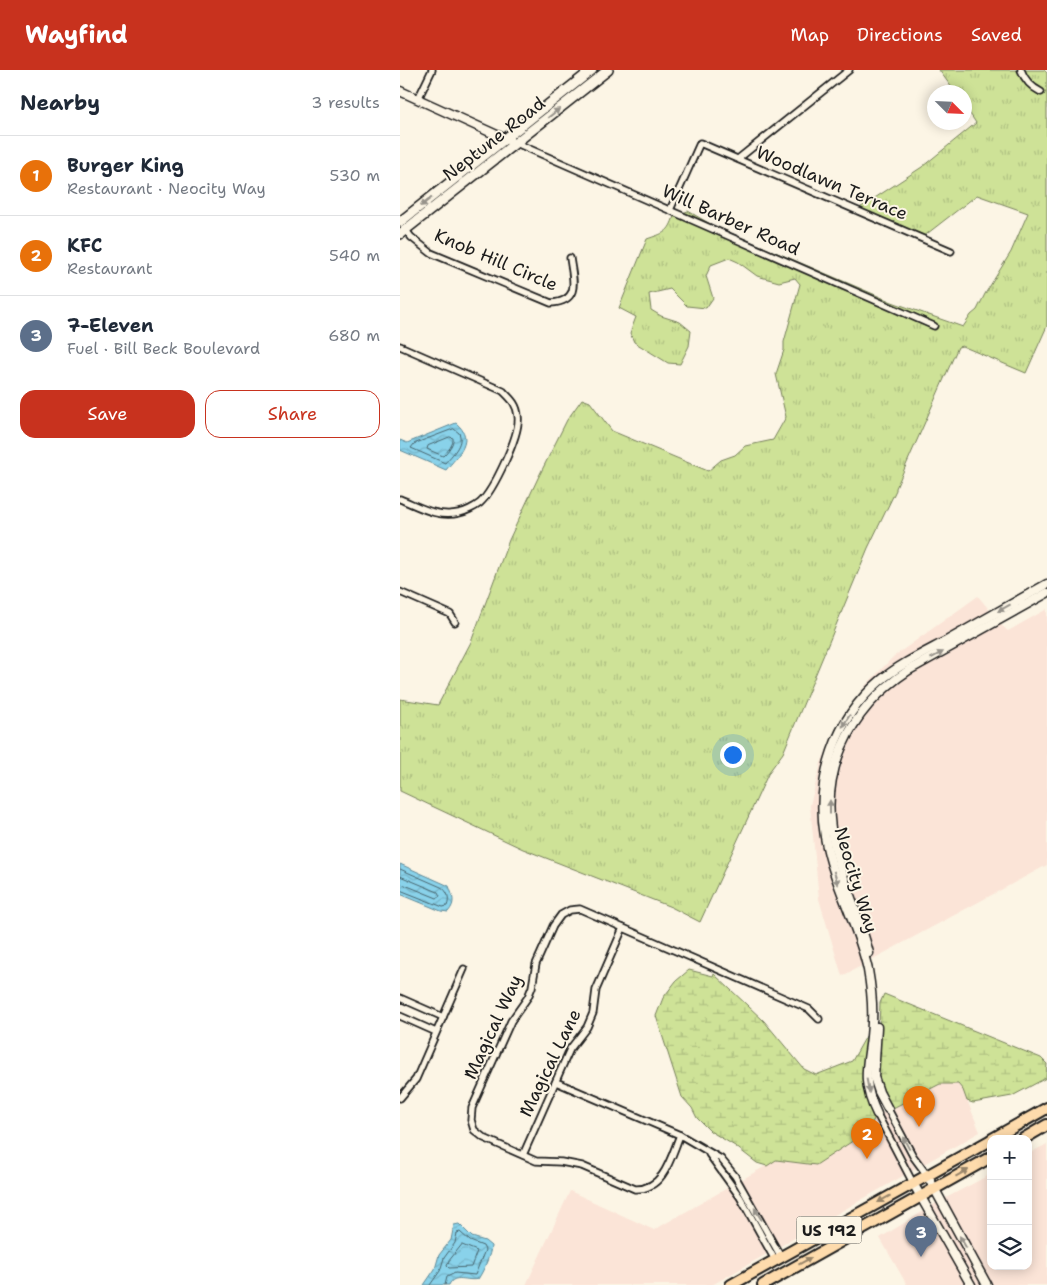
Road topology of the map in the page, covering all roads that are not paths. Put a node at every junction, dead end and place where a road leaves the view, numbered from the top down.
1 (432, 70) edge
2 (592, 70) edge
3 (608, 70) edge
4 (849, 70) edge
5 (1021, 70) edge
6 (400, 91) edge
7 (1041, 92) dead end
8 (418, 99) junction
9 (504, 139) junction
10 (516, 143) junction
11 (738, 159) junction
12 (670, 210) junction
13 (402, 229) edge
14 (951, 251) dead end
15 (570, 258) dead end
16 (934, 326) dead end
17 (400, 346) edge
18 (400, 498) edge
19 (1047, 584) edge
20 (400, 592) edge
21 (1047, 593) edge
22 (455, 622) dead end
23 (970, 627) junction
24 (975, 634) junction
25 (872, 694) junction
26 (624, 928) junction
27 (464, 969) dead end
28 (400, 998) edge
29 (400, 1016) edge
30 (443, 1017) junction
31 (819, 1019) dead end
32 (436, 1032) junction
33 (556, 1082) junction
34 (400, 1098) edge
35 (1047, 1108) edge
36 (888, 1109) joint
37 (877, 1114) joint
38 (1047, 1125) edge
39 (680, 1135) junction
40 (998, 1135) edge
41 (1030, 1135) edge
42 (987, 1141) edge
43 (523, 1155) junction
44 (987, 1159) edge
45 (926, 1175) junction
46 (913, 1182) junction
47 (934, 1189) junction
48 (920, 1196) junction
49 (778, 1259) junction
50 (731, 1285) edge
51 (763, 1285) edge
52 (971, 1285) edge
53 (987, 1285) edge

1 - 8 street
2 - 9 main road, Neptune Road
10 -> 3 main road, Neptune Road
4 - 11 street
5 - 7 street
6 - 8 street
8 - 9 street
9 - 10 street
9 -> 13 main road, Neptune Road
10 - 12 street, Will Barber Road
10 - 13 main road, Neptune Road
11 - 12 street, Woodlawn Terrace
11 - 14 street, Woodlawn Terrace
12 - 16 street, Will Barber Road
13 - 15 street, Knob Hill Circle
17 - 18 street
19 -> 23 street, Neocity Way
20 - 22 street
21 - 24 street, Neocity Way
23 - 24 street
23 - 25 street, Neocity Way
25 -> 24 street, Neocity Way
36 -> 25 street, Neocity Way
25 -> 37 street, Neocity Way
26 - 31 street, Magical Way
26 - 33 street, Magical Lane
26 - 43 street, Magical Way
27 - 30 street
28 - 30 street
29 - 32 street
30 - 32 street
32 - 34 street
33 - 39 street
33 - 43 street, Magical Lane
35 - 40 highway, US 192
45 -> 36 street
37 - 46 street
38 - 41 highway
39 - 43 street, Magical Way
39 - 49 street
42 - 45 highway, US 192
47 -> 44 highway, US 192
45 - 46 highway, US 192
45 - 47 street
46 - 48 street
46 -> 49 highway, US 192
47 - 48 highway, US 192
53 -> 47 street
51 -> 48 highway, US 192
48 - 52 street
49 - 50 highway, US 192

